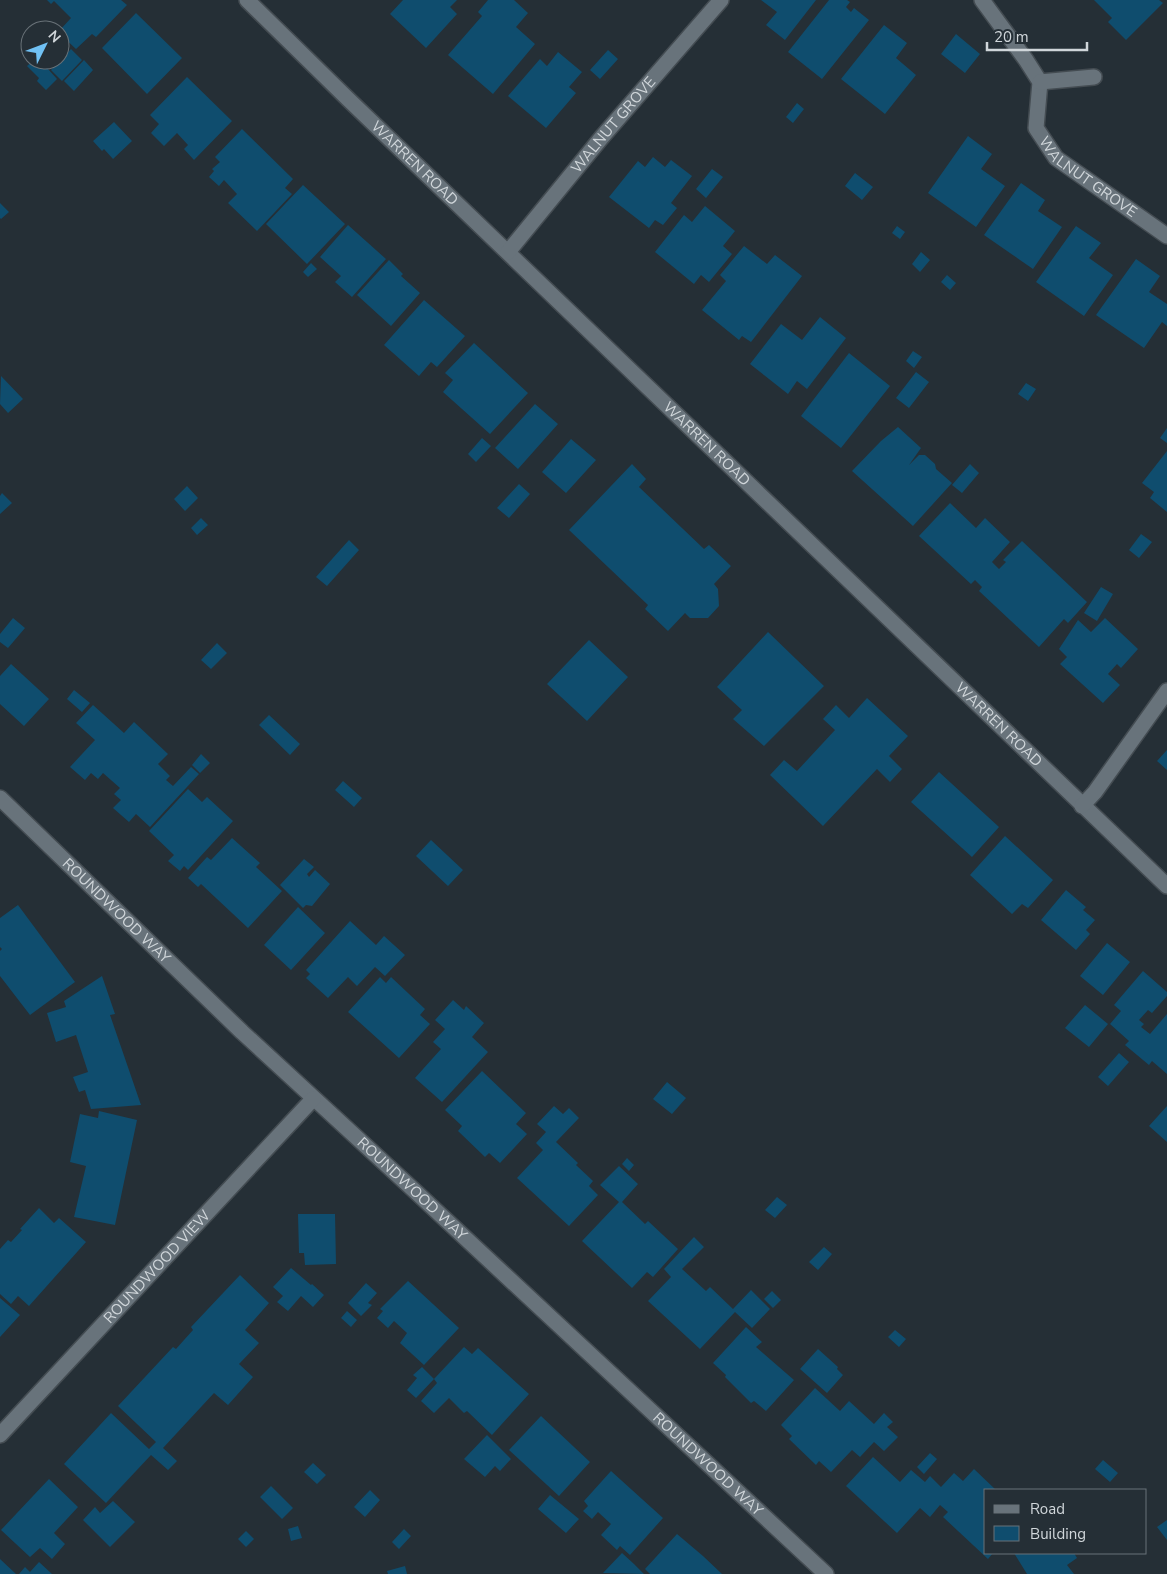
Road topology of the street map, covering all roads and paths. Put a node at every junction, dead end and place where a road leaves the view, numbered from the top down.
1 (247, 0) edge
2 (721, 0) edge
3 (982, 0) edge
4 (1094, 77) dead end
5 (1040, 82) junction
6 (1167, 236) edge
7 (508, 252) junction
8 (1167, 691) edge
9 (0, 798) edge
10 (1082, 806) junction
11 (1167, 886) edge
12 (313, 1099) junction
13 (0, 1435) edge
14 (826, 1574) edge

1 - 7 street, WARREN ROAD
2 - 7 street, WALNUT GROVE
3 - 5 street
4 - 5 street
5 - 6 street, WALNUT GROVE
7 - 10 street, WARREN ROAD
8 - 10 street
9 - 12 street, ROUNDWOOD WAY
10 - 11 street, WARREN ROAD
12 - 13 street, ROUNDWOOD VIEW
12 - 14 street, ROUNDWOOD WAY

